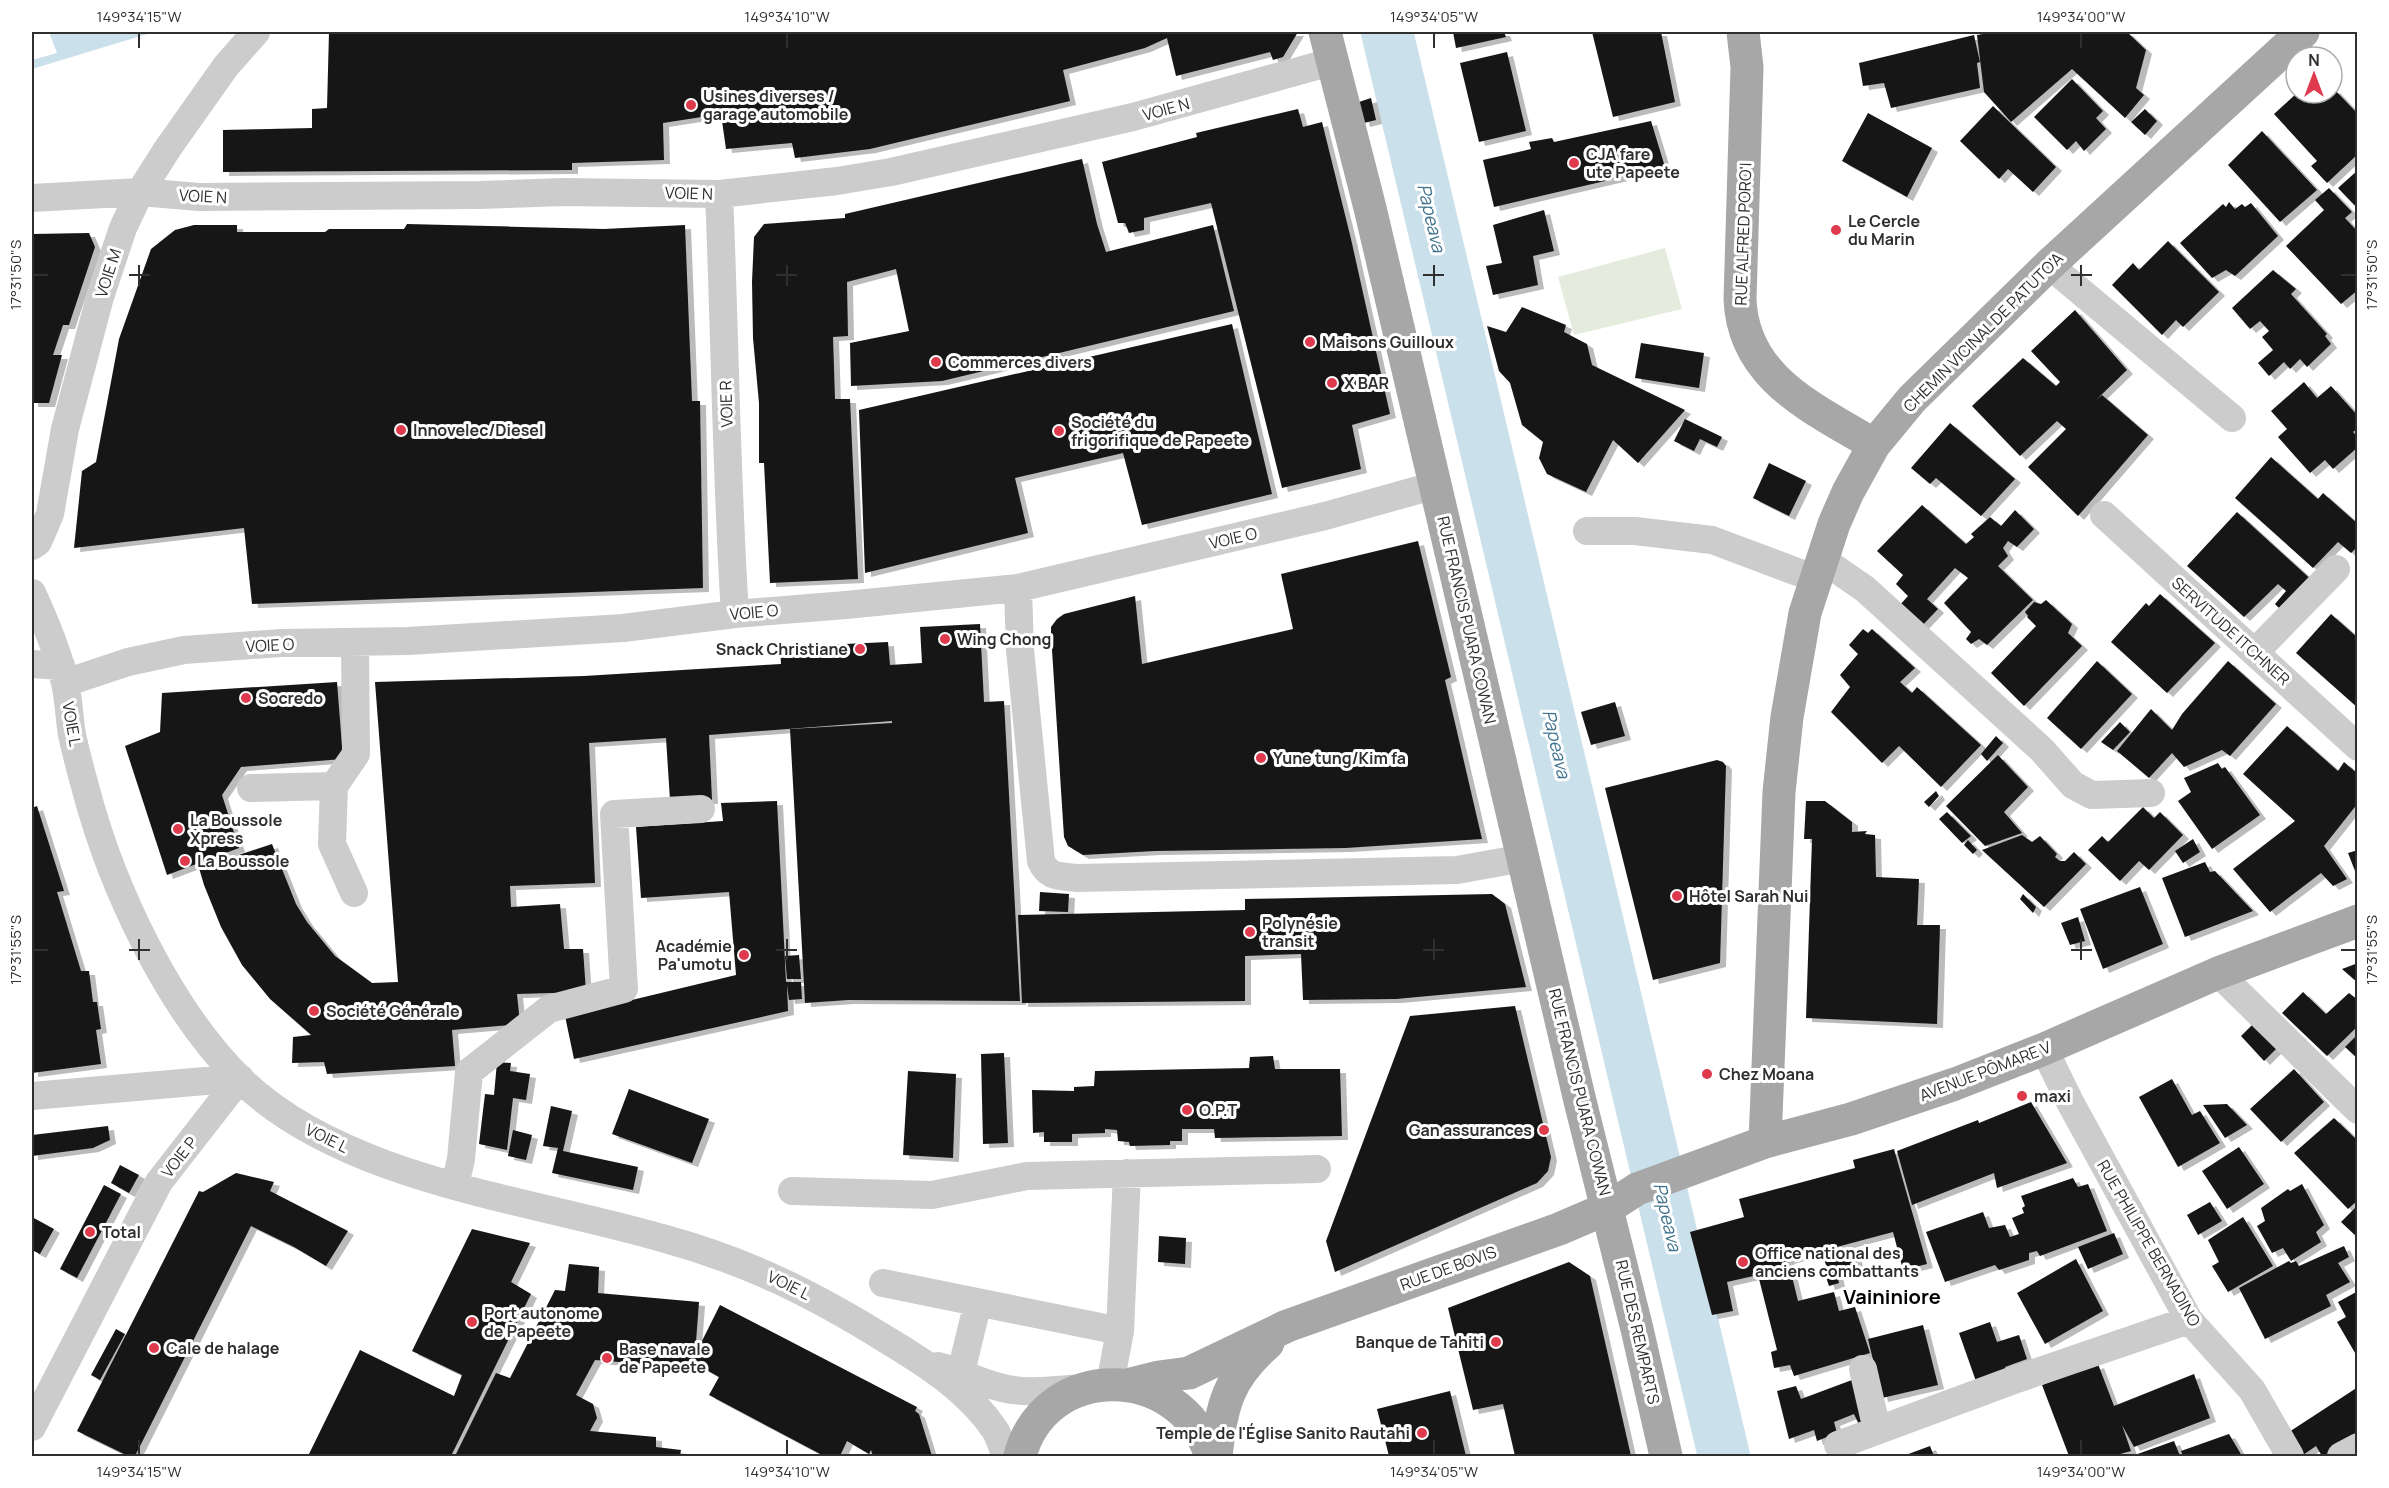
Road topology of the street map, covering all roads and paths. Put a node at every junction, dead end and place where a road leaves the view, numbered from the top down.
1 (256, 32) edge
2 (1744, 32) edge
3 (2303, 32) edge
4 (1328, 47) edge
5 (140, 192) junction
6 (719, 194) junction
7 (32, 198) edge
8 (2049, 265) junction
9 (2232, 418) dead end
10 (1874, 445) junction
11 (1436, 485) junction
12 (2104, 515) dead end
13 (1587, 531) dead end
14 (32, 546) edge
15 (1820, 569) junction
16 (2336, 569) dead end
17 (1018, 588) junction
18 (32, 593) edge
19 (735, 614) junction
20 (355, 642) junction
21 (2256, 652) junction
22 (32, 664) edge
23 (63, 674) junction
24 (2355, 738) edge
25 (334, 786) junction
26 (251, 789) dead end
27 (2151, 793) dead end
28 (701, 809) dead end
29 (1524, 858) junction
30 (354, 893) dead end
31 (2358, 921) edge
32 (2218, 973) junction
33 (2044, 1049) junction
34 (240, 1078) junction
35 (32, 1096) edge
36 (2358, 1110) edge
37 (1765, 1142) junction
38 (1317, 1169) dead end
39 (1127, 1173) junction
40 (455, 1185) junction
41 (792, 1191) dead end
42 (1608, 1208) junction
43 (883, 1283) dead end
44 (978, 1302) junction
45 (2189, 1320) junction
46 (1287, 1326) junction
47 (1120, 1331) junction
48 (924, 1362) junction
49 (1863, 1369) dead end
50 (961, 1372) junction
51 (1110, 1385) junction
52 (32, 1427) edge
53 (1877, 1430) junction
54 (1838, 1445) dead end
55 (2358, 1447) edge
56 (1006, 1456) edge
57 (1020, 1456) edge
58 (1211, 1456) edge
59 (1216, 1456) edge
60 (1666, 1456) edge
61 (2290, 1456) edge
62 (2341, 1456) edge

1 - 5 street, VOIE M
2 - 10 main road, RUE ALFRED PORO'I
3 - 8 main road, CHEMIN VICINAL DE PATUTO'A
4 - 6 street, VOIE N
4 - 11 main road, RUE FRANCIS PUARA COWAN
5 - 6 street, VOIE N
5 - 7 street, VOIE N
5 - 14 street, VOIE M
6 - 19 street, VOIE R
8 - 9 street
8 - 10 main road, CHEMIN VICINAL DE PATUTO'A
10 - 15 main road, CHEMIN VICINAL DE PATUTO'A
11 - 17 street, VOIE O
11 - 29 main road, RUE FRANCIS PUARA COWAN
12 - 21 street, SERVITUDE ITCHNER
13 - 15 street
15 - 27 street
15 - 37 main road, CHEMIN VICINAL DE PATUTO'A
16 - 21 street
17 - 19 street, VOIE O
17 - 29 street
18 - 23 street, VOIE L
19 - 20 street, VOIE O
20 - 23 street, VOIE O
20 - 25 street
21 - 24 street, SERVITUDE ITCHNER
22 - 23 street, VOIE O
23 - 34 street, VOIE L
25 - 26 street
25 - 30 street
28 - 40 street
29 - 42 main road, RUE FRANCIS PUARA COWAN
31 - 32 main road, AVENUE PŌMARE V
32 - 33 main road, AVENUE PŌMARE V
32 - 36 street
33 - 37 main road, AVENUE PŌMARE V
33 - 45 street, RUE PHILIPPE BERNADINO
34 - 35 street
34 - 40 street, VOIE L
34 - 52 street, VOIE P
37 - 42 main road, AVENUE PŌMARE V
38 - 39 street
39 - 41 street
39 - 47 street
40 - 48 street, VOIE L
42 - 46 main road, RUE DE BOVIS
42 - 60 main road, RUE DES REMPARTS
43 - 44 street
44 - 47 street
44 - 50 street
45 - 53 street
45 - 61 street, RUE PHILIPPE BERNADINO
46 - 51 main road, RUE DE BOVIS
46 - 59 main road, RUE DE BOVIS
47 - 51 street
48 - 50 street
48 - 56 street
49 - 53 street
50 - 51 street
51 - 57 main road, RUE DE BOVIS
51 - 58 main road
53 - 54 street
55 - 62 street

